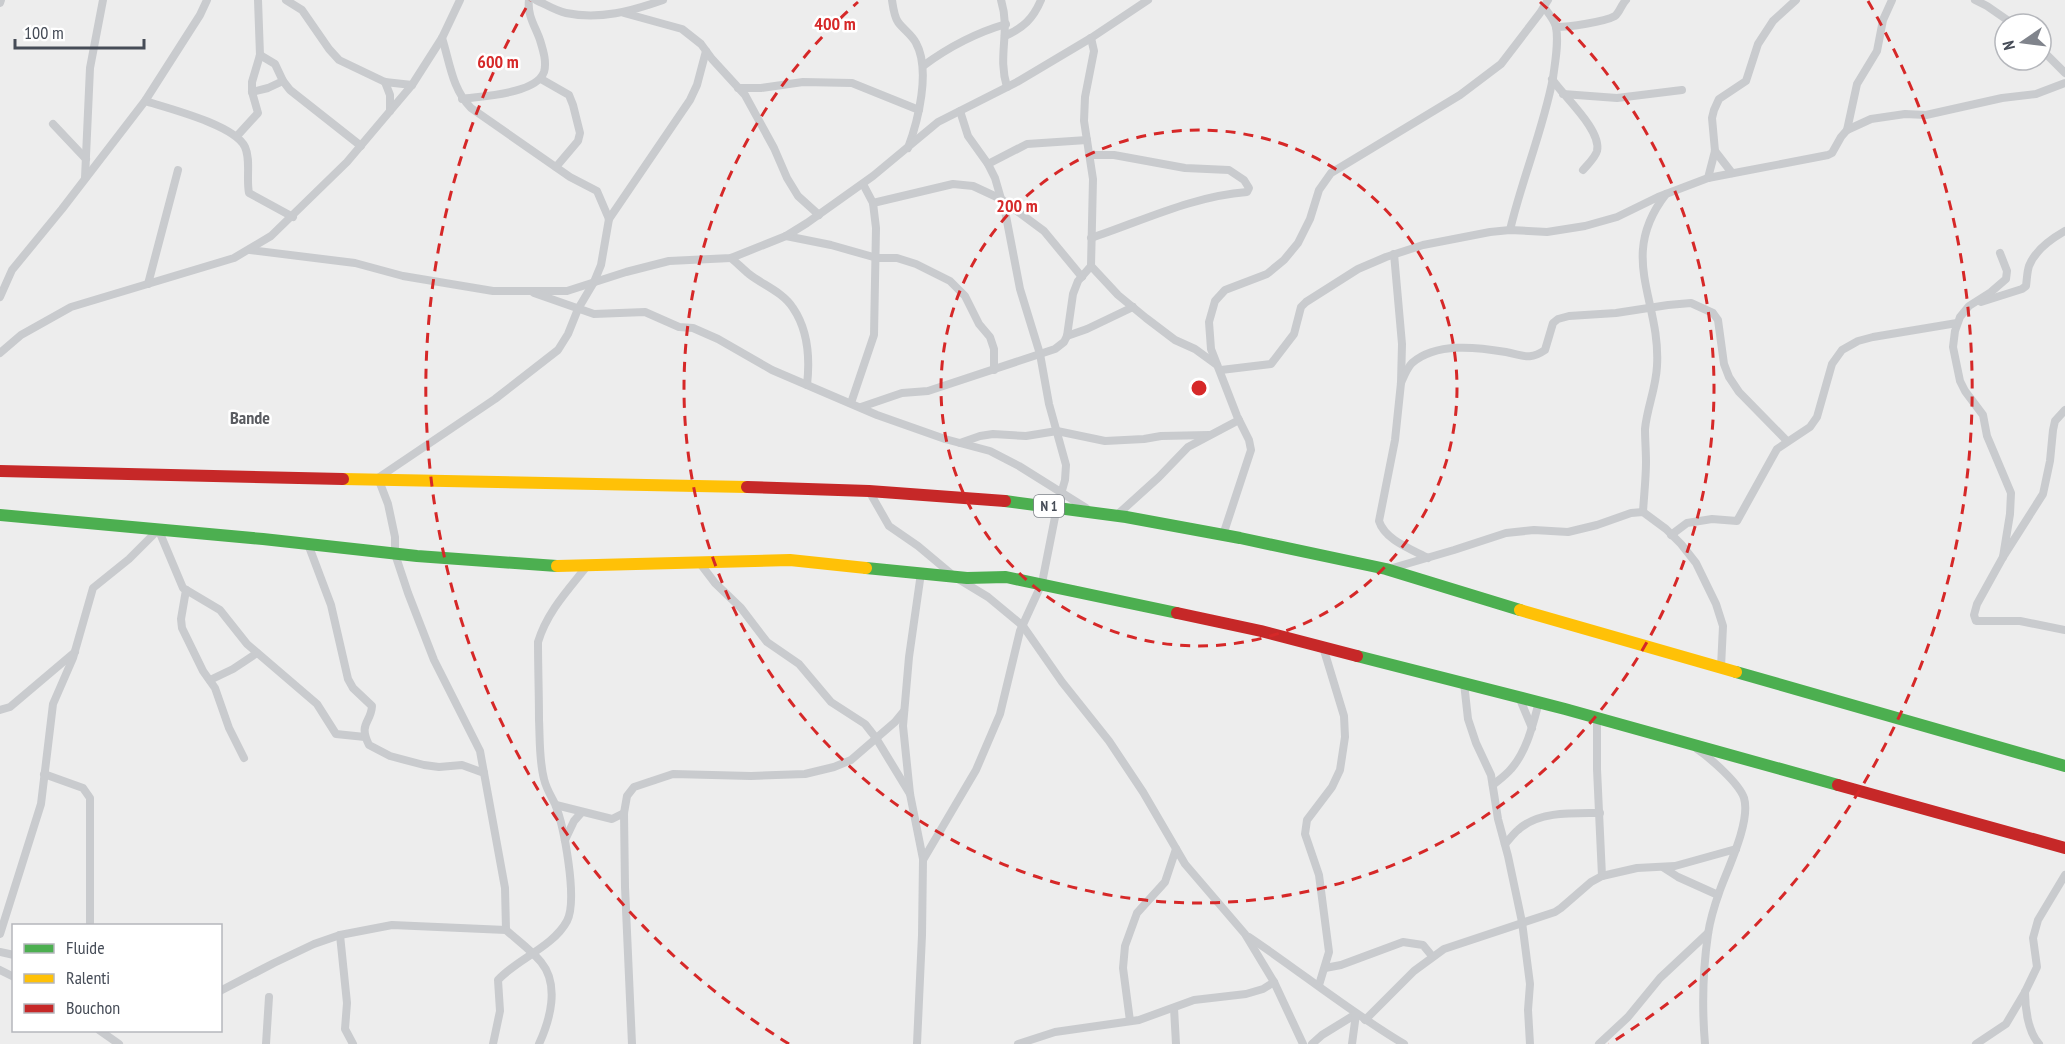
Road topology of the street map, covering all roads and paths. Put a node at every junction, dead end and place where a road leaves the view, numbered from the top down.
1 (103, 0) edge
2 (207, 0) edge
3 (258, 0) edge
4 (286, 0) edge
5 (460, 0) edge
6 (529, 0) edge
7 (536, 0) edge
8 (663, 0) edge
9 (892, 0) edge
10 (1001, 0) edge
11 (1041, 0) edge
12 (1148, 0) edge
13 (1626, 0) edge
14 (1796, 0) edge
15 (1892, 0) edge
16 (1975, 0) edge
17 (1546, 3) edge
18 (1996, 12) edge
19 (624, 13) junction
20 (1006, 24) junction
21 (1556, 27) junction
22 (1005, 36) junction
23 (442, 38) junction
24 (1091, 38) junction
25 (706, 51) junction
26 (260, 55) junction
27 (2053, 61) edge
28 (923, 66) junction
29 (2065, 73) edge
30 (541, 79) junction
31 (1552, 79) junction
32 (283, 81) junction
33 (385, 82) junction
34 (2065, 83) edge
35 (412, 85) junction
36 (1007, 87) junction
37 (738, 88) junction
38 (1682, 90) dead end
39 (252, 92) junction
40 (1562, 93) junction
41 (1549, 96) junction
42 (462, 99) junction
43 (144, 101) junction
44 (919, 110) junction
45 (390, 111) junction
46 (960, 111) junction
47 (53, 124) dead end
48 (1847, 130) junction
49 (237, 136) junction
50 (1087, 140) junction
51 (361, 146) junction
52 (908, 148) junction
53 (1714, 151) junction
54 (1090, 155) junction
55 (86, 159) junction
56 (988, 164) junction
57 (556, 167) junction
58 (178, 170) dead end
59 (1583, 170) dead end
60 (1732, 173) junction
61 (84, 178) junction
62 (1708, 178) junction
63 (863, 184) junction
64 (1666, 194) junction
65 (1001, 199) junction
66 (873, 203) junction
67 (819, 215) junction
68 (292, 217) junction
69 (609, 219) junction
70 (807, 223) junction
71 (1510, 230) junction
72 (2065, 231) edge
73 (786, 236) junction
74 (1091, 238) junction
75 (809, 240) junction
76 (250, 250) junction
77 (2000, 253) dead end
78 (1394, 254) junction
79 (731, 258) junction
80 (877, 258) junction
81 (1091, 266) junction
82 (1082, 277) junction
83 (594, 282) junction
84 (148, 284) junction
85 (528, 291) junction
86 (1, 293) edge
87 (1969, 306) junction
88 (1133, 307) junction
89 (1651, 308) junction
90 (578, 309) junction
91 (1957, 323) junction
92 (1067, 336) junction
93 (0, 353) edge
94 (1040, 354) junction
95 (1219, 368) junction
96 (994, 370) junction
97 (1401, 383) junction
98 (807, 385) junction
99 (851, 403) junction
100 (861, 408) junction
101 (2065, 410) edge
102 (1239, 420) junction
103 (1057, 431) junction
104 (1209, 435) junction
105 (1787, 441) junction
106 (959, 443) junction
107 (0, 471) edge
108 (378, 478) junction
109 (869, 491) junction
110 (1061, 494) junction
111 (1057, 507) junction
112 (1643, 512) junction
113 (1095, 513) junction
114 (0, 515) edge
115 (1116, 516) junction
116 (158, 531) junction
117 (1223, 535) junction
118 (1671, 535) junction
119 (308, 544) junction
120 (395, 554) junction
121 (2002, 557) junction
122 (1428, 558) junction
123 (699, 562) junction
124 (587, 566) junction
125 (1386, 569) junction
126 (921, 573) junction
127 (956, 577) junction
128 (1042, 583) junction
129 (186, 590) junction
130 (1023, 626) junction
131 (2065, 630) edge
132 (1323, 647) junction
133 (75, 652) junction
134 (256, 653) junction
135 (1721, 667) junction
136 (210, 680) junction
137 (1464, 683) junction
138 (1519, 697) junction
139 (1539, 702) junction
140 (0, 711) edge
141 (904, 711) junction
142 (1597, 718) junction
143 (1532, 728) junction
144 (365, 737) junction
145 (876, 738) junction
146 (1691, 744) junction
147 (244, 758) dead end
148 (2065, 766) edge
149 (484, 773) junction
150 (44, 774) junction
151 (1493, 785) junction
152 (910, 794) junction
153 (555, 805) junction
154 (581, 813) junction
155 (624, 813) junction
156 (1600, 813) junction
157 (565, 840) junction
158 (1505, 844) junction
159 (2065, 848) edge
160 (1176, 849) junction
161 (1736, 849) junction
162 (923, 860) junction
163 (1664, 868) junction
164 (2065, 875) edge
165 (1602, 876) junction
166 (1718, 895) junction
167 (1522, 922) junction
168 (90, 924) edge
169 (506, 930) junction
170 (1708, 933) junction
171 (0, 934) edge
172 (1245, 934) junction
173 (340, 935) junction
174 (532, 954) junction
175 (1432, 956) junction
176 (1325, 968) junction
177 (1274, 982) junction
178 (1319, 985) junction
179 (222, 990) edge
180 (2025, 992) junction
181 (269, 997) dead end
182 (1174, 1008) junction
183 (1356, 1014) junction
184 (1365, 1020) junction
185 (1130, 1021) junction
186 (1703, 1029) junction
187 (102, 1032) edge
188 (119, 1044) edge
189 (266, 1044) edge
190 (354, 1044) edge
191 (493, 1044) edge
192 (539, 1044) edge
193 (632, 1044) edge
194 (916, 1044) edge
195 (1018, 1044) edge
196 (1176, 1044) edge
197 (1303, 1044) edge
198 (1312, 1044) edge
199 (1353, 1044) edge
200 (1404, 1044) edge
201 (1530, 1044) edge
202 (1599, 1044) edge
203 (1705, 1044) edge
204 (1712, 1044) edge
205 (1976, 1044) edge
206 (2038, 1044) edge

1 - 55 street
2 - 43 street
3 - 26 street
4 - 33 street
5 - 23 street
6 - 30 street
7 - 19 street
8 - 19 street
9 - 28 street
10 - 20 street
11 - 22 street
12 - 24 street
13 - 21 street
14 - 53 street
15 - 48 street
16 - 18 street
17 - 21 street
17 - 95 street
19 - 25 street
20 - 22 street
20 - 28 street
21 - 31 street
22 - 36 street
23 - 35 street
23 - 42 street
24 - 36 street
24 - 50 street
25 - 37 street
25 - 69 street
26 - 32 street
26 - 39 street
27 - 29 street
28 - 44 street
30 - 42 street
30 - 57 street
31 - 40 street
31 - 41 street
32 - 39 street
32 - 51 street
33 - 35 street
33 - 45 street
34 - 48 street
35 - 45 street
36 - 46 street
37 - 44 street
37 - 67 street
38 - 40 street
39 - 49 street
40 - 41 street
40 - 59 street
41 - 71 street
42 - 57 street
43 - 49 street
43 - 61 street
44 - 52 street
45 - 51 street
46 - 52 street
46 - 56 street
47 - 55 street
48 - 60 street
49 - 68 street
50 - 54 street
50 - 56 street
51 - 68 street
52 - 63 street
53 - 60 street
53 - 62 street
54 - 74 street
54 - 74 street
55 - 61 street
56 - 65 street
57 - 69 street
58 - 84 street
60 - 62 street
61 - 86 street
62 - 64 street
63 - 66 street
63 - 67 street
64 - 71 street
64 - 89 street
65 - 66 street
65 - 82 street
65 - 94 street
66 - 80 street
67 - 70 street
68 - 76 street
69 - 83 street
70 - 73 street
70 - 75 street
71 - 78 street
72 - 87 street
73 - 75 street
73 - 79 street
74 - 81 street
75 - 80 street
76 - 84 street
76 - 85 street
77 - 87 street
78 - 95 street
78 - 97 street
79 - 83 street
79 - 98 street
80 - 96 street
80 - 99 street
81 - 82 street
81 - 88 street
82 - 92 street
83 - 85 street
83 - 90 street
84 - 93 street
85 - 90 street
87 - 91 street
88 - 92 street
88 - 95 street
89 - 97 street
89 - 105 street
89 - 112 street
90 - 98 street
90 - 108 street
91 - 105 street
91 - 121 street
92 - 94 street
94 - 96 street
94 - 103 street
95 - 102 street
96 - 100 street
97 - 122 street
98 - 99 street
99 - 100 street
100 - 106 street
101 - 121 street
102 - 104 street
102 - 117 street
103 - 104 street
103 - 106 street
103 - 110 street
104 - 115 street
105 - 118 street
106 - 110 street
107 - 108 main road, N 1
108 - 109 main road, N 1
108 - 120 street
109 - 111 main road, N 1
109 - 127 street
110 - 113 street
111 - 113 main road, N 1
111 - 128 street
112 - 118 street
112 - 122 street
113 - 115 main road, N 1
114 - 116 main road
115 - 117 main road, N 1
116 - 119 main road
116 - 129 street
116 - 133 street
117 - 125 main road, N 1
118 - 135 street
119 - 120 main road
119 - 144 street
120 - 124 main road
120 - 149 street
121 - 131 street
122 - 125 street
123 - 124 main road
123 - 126 main road
123 - 145 street
124 - 153 street
125 - 135 main road, N 1
126 - 127 main road
126 - 141 street
127 - 128 main road
127 - 130 street
128 - 130 street
128 - 132 main road
129 - 134 street
129 - 136 street
130 - 160 street
130 - 162 street
132 - 137 main road
132 - 176 street
133 - 140 street
133 - 150 street
134 - 136 street
134 - 144 street
135 - 148 main road, N 1
136 - 147 street
137 - 138 main road
137 - 151 street
138 - 139 main road
138 - 143 street
139 - 142 main road
139 - 143 street
141 - 145 street
141 - 152 street
142 - 146 main road
142 - 156 street
143 - 151 street
144 - 149 street
145 - 152 street
145 - 155 street
146 - 159 main road
146 - 161 street
149 - 169 street
150 - 168 street
150 - 171 street
151 - 158 street
152 - 162 street
153 - 154 street
153 - 157 street
154 - 155 street
154 - 157 street
155 - 193 street
156 - 158 street
156 - 165 street
157 - 174 street
158 - 167 street
160 - 172 street
160 - 185 street
161 - 163 street
161 - 166 street
162 - 194 street
163 - 165 street
163 - 166 street
164 - 180 street
165 - 167 street
166 - 170 street
167 - 175 street
167 - 201 street
169 - 173 street
169 - 174 street
170 - 186 street
170 - 202 street
172 - 177 street
172 - 178 street
173 - 179 street
173 - 190 street
174 - 191 street
174 - 192 street
175 - 176 street
175 - 184 street
176 - 178 street
177 - 182 street
177 - 197 street
178 - 183 street
180 - 205 street
180 - 206 street
181 - 189 street
182 - 185 street
182 - 196 street
183 - 184 street
183 - 198 street
183 - 199 street
184 - 200 street
185 - 195 street
186 - 203 street
186 - 204 street
187 - 188 street

